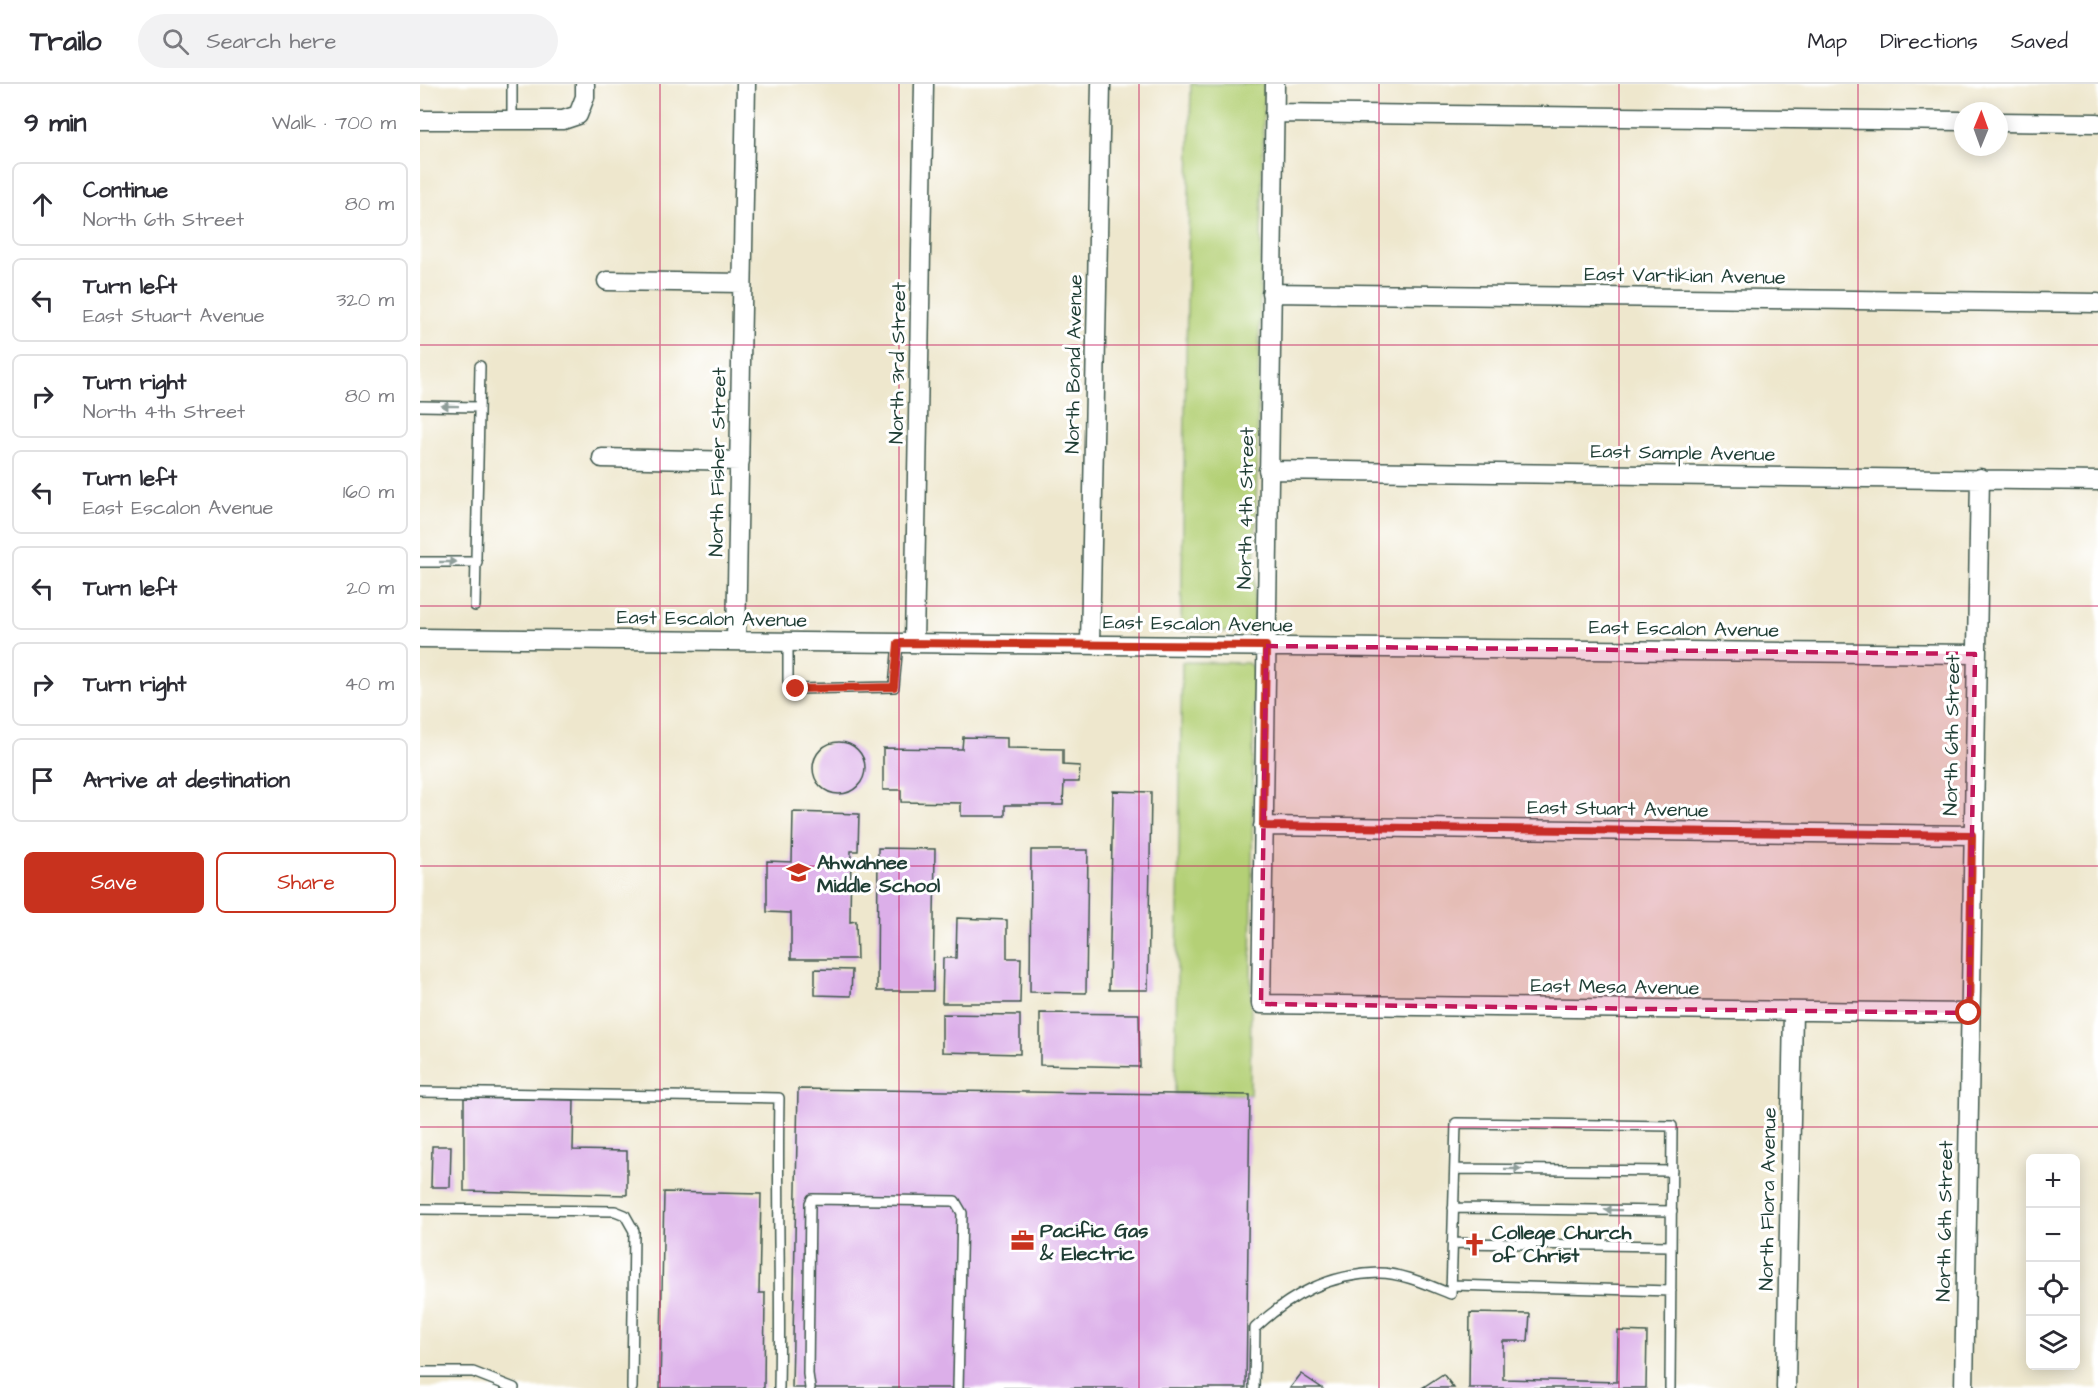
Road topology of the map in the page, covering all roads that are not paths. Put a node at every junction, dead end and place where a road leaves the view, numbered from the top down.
1 (512, 84) edge
2 (585, 84) edge
3 (746, 84) edge
4 (924, 84) edge
5 (1101, 84) edge
6 (1275, 84) edge
7 (1274, 112) junction
8 (420, 120) edge
9 (512, 120) junction
10 (1954, 121) edge
11 (2008, 122) edge
12 (2098, 123) edge
13 (607, 281) dead end
14 (742, 283) junction
15 (1271, 293) junction
16 (2098, 303) edge
17 (480, 366) dead end
18 (420, 406) edge
19 (479, 407) junction
20 (602, 458) dead end
21 (740, 461) junction
22 (1268, 470) junction
23 (1980, 478) junction
24 (2098, 481) edge
25 (420, 562) edge
26 (477, 562) junction
27 (475, 606) dead end
28 (420, 638) edge
29 (736, 641) junction
30 (788, 641) junction
31 (906, 643) junction
32 (1090, 645) junction
33 (1266, 646) junction
34 (1975, 654) junction
35 (1263, 826) junction
36 (1972, 835) junction
37 (1261, 1004) joint
38 (1793, 1011) junction
39 (1969, 1013) junction
40 (420, 1092) edge
41 (1455, 1169) junction
42 (1672, 1171) junction
43 (1454, 1208) junction
44 (420, 1209) edge
45 (1672, 1211) junction
46 (1452, 1244) junction
47 (1671, 1246) junction
48 (1451, 1285) junction
49 (1671, 1290) junction
50 (420, 1372) edge
51 (491, 1384) edge
52 (514, 1388) edge
53 (632, 1388) edge
54 (779, 1388) edge
55 (810, 1388) edge
56 (958, 1388) edge
57 (1254, 1388) edge
58 (1670, 1388) edge
59 (1786, 1388) edge
60 (1964, 1388) edge

1 - 9 lane
2 - 9 street
3 - 14 street, North Fisher Street
4 - 31 street, North 3rd Street
5 - 32 street, North Bond Avenue
6 - 7 street, North 4th Street
7 - 10 street
7 - 15 street, North 4th Street
8 - 9 street
11 - 12 street
13 - 14 street
14 - 21 street, North Fisher Street
15 - 16 street, East Vartikian Avenue
15 - 22 street, North 4th Street
17 - 19 lane
19 -> 18 lane
19 - 26 lane
20 - 21 street
21 - 29 street, North Fisher Street
22 - 23 street, East Sample Avenue
22 - 33 street, North 4th Street
23 - 24 street, East Sample Avenue
23 - 34 street, North 6th Street
25 -> 26 lane
26 - 27 lane
28 - 29 street, East Escalon Avenue
29 - 30 street, East Escalon Avenue
30 - 31 street, East Escalon Avenue
30 - 31 lane
31 - 32 street, East Escalon Avenue
32 - 33 street, East Escalon Avenue
33 - 34 street, East Escalon Avenue
33 - 35 street, North 4th Street
34 - 36 street, North 6th Street
35 - 36 street, East Stuart Avenue
35 - 37 street, North 4th Street
36 - 39 street, North 6th Street
37 - 38 street, East Mesa Avenue
38 - 39 street, East Mesa Avenue
38 - 59 street, North Flora Avenue
39 - 60 street, North 6th Street
40 - 54 lane
41 -> 42 lane
41 - 42 lane
41 - 43 lane
42 - 45 lane
45 -> 43 lane
43 - 46 lane
44 - 53 lane
45 - 47 lane
46 - 47 lane
46 - 48 lane
47 - 49 lane
48 - 49 lane
48 - 57 lane
49 - 58 lane
50 - 51 lane
51 - 52 lane
55 - 56 lane

